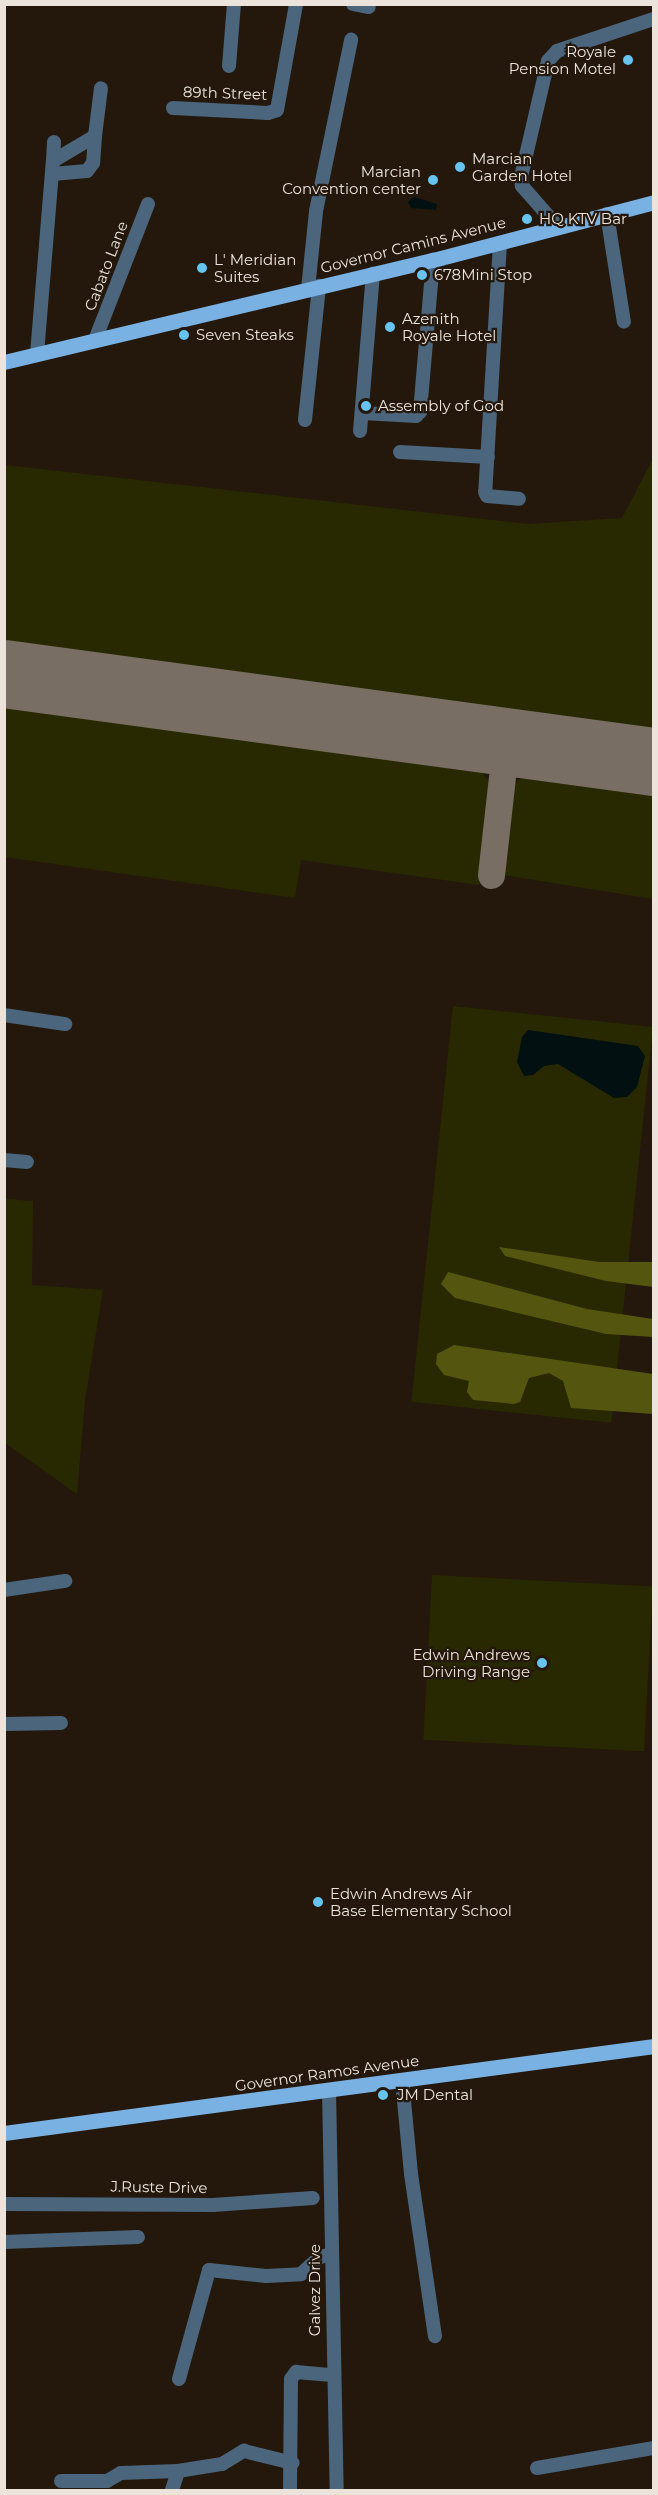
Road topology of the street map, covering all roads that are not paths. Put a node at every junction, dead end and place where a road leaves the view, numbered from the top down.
1 (234, 4) edge
2 (296, 4) edge
3 (353, 4) edge
4 (369, 7) dead end
5 (654, 19) edge
6 (351, 40) dead end
7 (229, 66) dead end
8 (101, 88) dead end
9 (173, 108) dead end
10 (95, 136) junction
11 (54, 142) dead end
12 (53, 168) junction
13 (654, 202) edge
14 (148, 204) dead end
15 (607, 214) junction
16 (558, 227) junction
17 (500, 243) junction
18 (434, 260) junction
19 (373, 274) junction
20 (314, 287) junction
21 (624, 322) dead end
22 (95, 340) junction
23 (37, 354) junction
24 (4, 362) edge
25 (362, 413) junction
26 (305, 420) dead end
27 (360, 431) dead end
28 (400, 452) dead end
29 (488, 457) junction
30 (519, 499) dead end
31 (4, 1015) edge
32 (65, 1024) dead end
33 (4, 1160) edge
34 (27, 1162) dead end
35 (65, 1581) dead end
36 (4, 1590) edge
37 (61, 1723) dead end
38 (4, 1724) edge
39 (654, 2046) edge
40 (402, 2080) junction
41 (330, 2090) junction
42 (4, 2133) edge
43 (313, 2198) dead end
44 (4, 2204) edge
45 (138, 2237) dead end
46 (4, 2242) edge
47 (331, 2254) junction
48 (435, 2336) dead end
49 (332, 2374) junction
50 (179, 2379) dead end
51 (654, 2448) edge
52 (293, 2463) junction
53 (537, 2468) dead end
54 (178, 2471) junction
55 (61, 2481) dead end
56 (172, 2490) edge
57 (290, 2490) edge
58 (337, 2490) edge

1 - 7 street
2 - 9 street, 89th Street
3 - 4 street
5 - 16 street
6 - 20 street
8 - 10 street
10 - 12 street
10 - 12 street
11 - 12 street
12 - 23 street
13 - 15 main road, Governor Camins Avenue
14 - 22 street, Cabato Lane
15 - 16 main road, Governor Camins Avenue
15 - 21 street
16 - 17 main road, Governor Camins Avenue
17 - 18 main road, Governor Camins Avenue
17 - 29 street
18 - 19 main road, Governor Camins Avenue
18 - 25 street
19 - 20 main road, Governor Camins Avenue
19 - 25 street
20 - 22 main road, Governor Camins Avenue
20 - 26 street
22 - 23 main road, Governor Camins Avenue
23 - 24 main road, Governor Camins Avenue
25 - 27 street
28 - 29 street
29 - 30 street
31 - 32 street
33 - 34 street
35 - 36 street
37 - 38 street
39 - 40 main road, Governor Ramos Avenue
40 - 41 main road, Governor Ramos Avenue
40 - 48 street
41 - 42 main road, Governor Ramos Avenue
41 - 47 street, Galvez Drive
43 - 44 street, J.Ruste Drive
45 - 46 street
47 - 49 street, Galvez Drive
47 - 50 street
49 - 52 street
49 - 58 street, Galvez Drive
51 - 53 street
52 - 54 street
52 - 57 street
54 - 55 street
54 - 56 street

